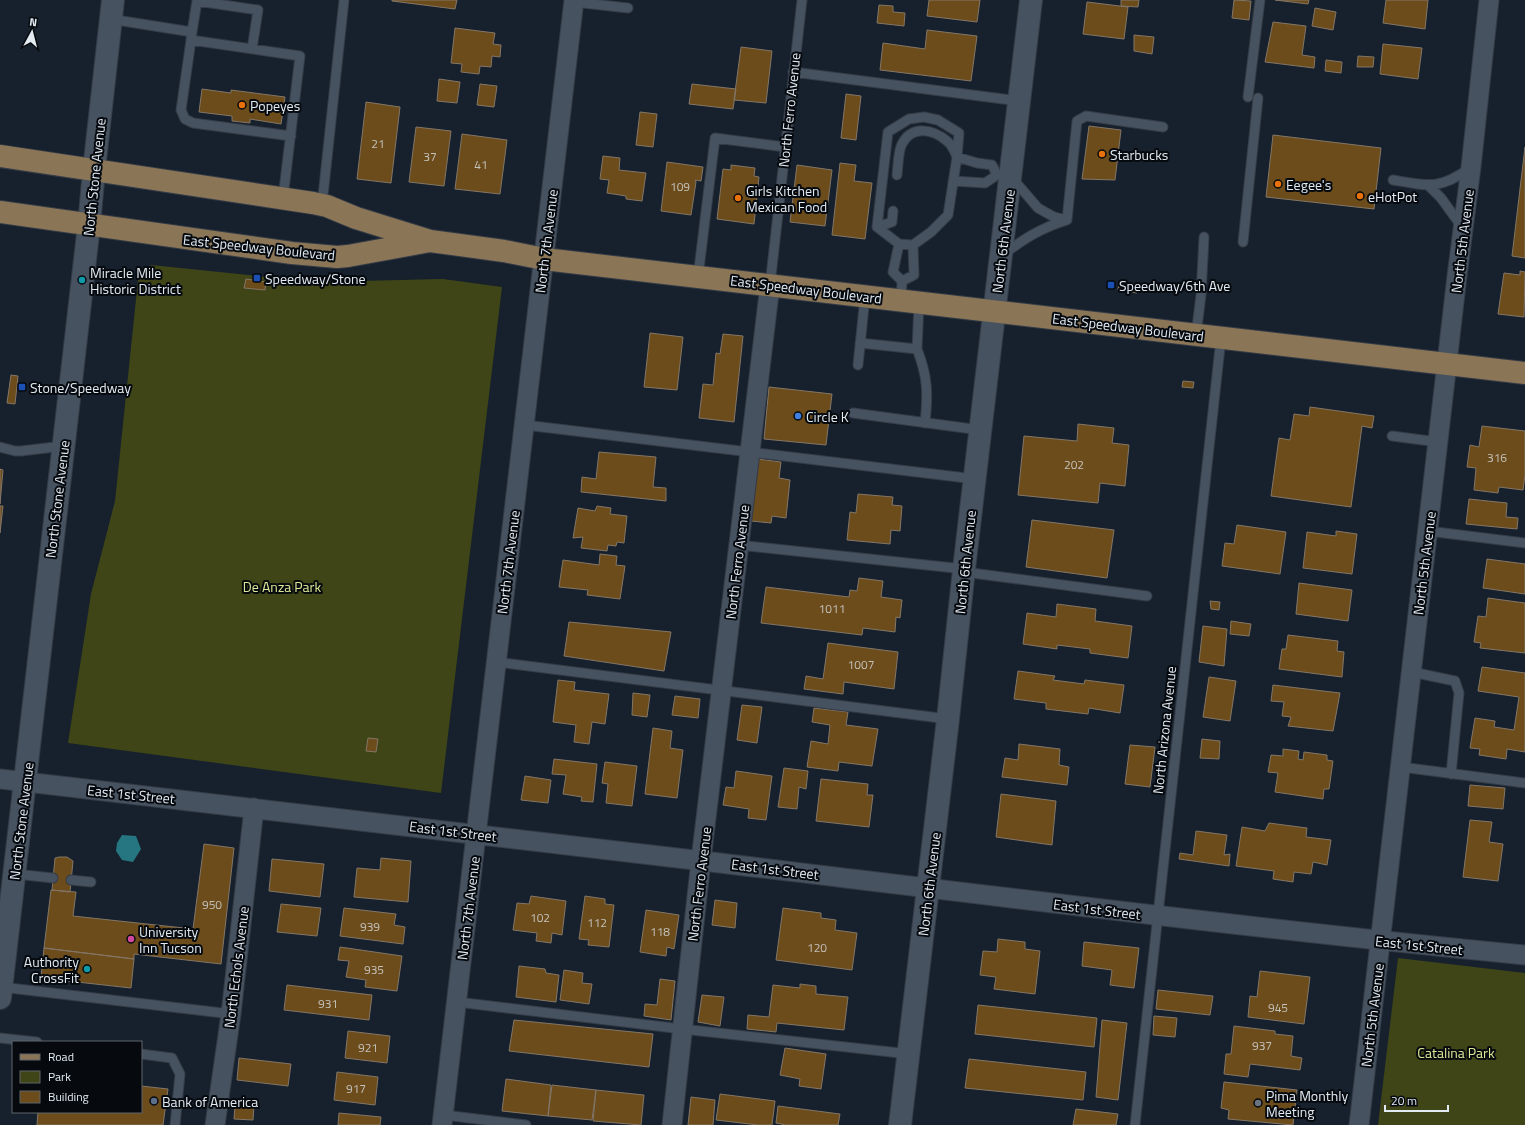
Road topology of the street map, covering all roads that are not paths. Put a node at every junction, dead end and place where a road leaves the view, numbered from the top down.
1 (344, 0) edge
2 (802, 0) edge
3 (1032, 0) edge
4 (1260, 0) edge
5 (1489, 0) edge
6 (574, 1) edge
7 (628, 8) dead end
8 (111, 10) edge
9 (192, 36) junction
10 (252, 49) junction
11 (793, 72) junction
12 (1248, 97) dead end
13 (1258, 98) dead end
14 (1019, 101) junction
15 (1163, 127) dead end
16 (291, 136) junction
17 (785, 147) junction
18 (0, 156) edge
19 (957, 157) junction
20 (1471, 167) junction
21 (94, 170) junction
22 (897, 175) dead end
23 (1004, 176) junction
24 (1393, 180) dead end
25 (953, 181) junction
26 (1429, 186) junction
27 (284, 198) junction
28 (322, 205) junction
29 (893, 211) dead end
30 (0, 212) edge
31 (1067, 220) junction
32 (89, 225) junction
33 (877, 227) junction
34 (1463, 228) junction
35 (1204, 237) dead end
36 (430, 241) junction
37 (1243, 242) dead end
38 (899, 244) junction
39 (913, 245) junction
40 (1001, 256) junction
41 (544, 259) junction
42 (698, 277) junction
43 (770, 285) junction
44 (907, 295) junction
45 (865, 296) junction
46 (995, 311) junction
47 (1196, 335) junction
48 (1221, 338) junction
49 (860, 343) junction
50 (917, 349) junction
51 (1447, 363) junction
52 (858, 365) dead end
53 (1525, 373) edge
54 (853, 413) dead end
55 (925, 423) junction
56 (525, 425) junction
57 (981, 430) junction
58 (1392, 436) dead end
59 (1438, 442) junction
60 (63, 446) junction
61 (0, 447) edge
62 (750, 451) junction
63 (975, 479) junction
64 (1428, 531) junction
65 (1525, 543) edge
66 (739, 545) junction
67 (964, 570) junction
68 (1147, 596) dead end
69 (496, 662) junction
70 (1412, 672) junction
71 (722, 690) junction
72 (948, 719) junction
73 (1401, 767) junction
74 (1451, 774) junction
75 (0, 779) edge
76 (25, 782) junction
77 (1525, 783) edge
78 (254, 808) junction
79 (477, 834) junction
80 (701, 860) junction
81 (14, 874) junction
82 (53, 878) dead end
83 (71, 880) dead end
84 (91, 882) dead end
85 (928, 888) junction
86 (1157, 916) junction
87 (1380, 941) junction
88 (1525, 955) edge
89 (1, 986) edge
90 (457, 1002) junction
91 (231, 1014) junction
92 (682, 1029) junction
93 (0, 1038) edge
94 (28, 1041) edge
95 (142, 1054) edge
96 (909, 1054) junction
97 (443, 1120) edge
98 (175, 1125) edge
99 (215, 1125) edge
100 (526, 1125) edge
101 (672, 1125) edge
102 (900, 1125) edge
103 (1135, 1125) edge
104 (1359, 1125) edge

1 - 28 lane
2 - 11 lane, North Ferro Avenue
3 - 14 street, North 6th Avenue
4 - 12 lane
5 - 20 street, North 5th Avenue
6 - 7 lane
6 - 41 street, North 7th Avenue
8 - 9 lane
8 - 21 street, North Stone Avenue
9 - 10 lane
9 - 10 lane
9 - 16 lane
10 - 16 lane
11 - 14 lane
11 - 17 lane, North Ferro Avenue
13 - 37 lane
14 - 23 street, North 6th Avenue
15 - 31 lane
16 - 27 lane
17 - 42 lane
17 - 43 lane, North Ferro Avenue
18 - 21 main road
19 - 22 lane
19 - 23 lane
19 - 25 lane
19 - 33 lane
20 - 26 lane
20 - 34 street, North 5th Avenue
21 - 27 main road
21 - 32 street, North Stone Avenue
23 - 25 lane
23 - 31 lane
23 - 40 street, North 6th Avenue
24 - 26 lane
25 - 39 lane
26 - 34 lane
27 - 28 main road
28 - 36 main road
29 - 33 lane
30 - 32 main road, East Speedway Boulevard
31 - 40 lane
32 - 36 main road, East Speedway Boulevard
32 - 60 street, North Stone Avenue
33 - 38 lane
34 - 51 street, North 5th Avenue
35 - 47 lane
36 - 41 main road, East Speedway Boulevard
38 - 39 lane
38 - 44 lane
39 - 44 lane
40 - 46 street, North 6th Avenue
41 - 42 main road, East Speedway Boulevard
41 - 56 street, North 7th Avenue
42 - 43 main road, East Speedway Boulevard
43 - 45 main road, East Speedway Boulevard
43 - 62 street, North Ferro Avenue
44 - 45 main road, East Speedway Boulevard
44 - 46 main road, East Speedway Boulevard
44 - 50 lane
45 - 49 lane
46 - 47 main road, East Speedway Boulevard
46 - 57 street, North 6th Avenue
47 - 48 main road, East Speedway Boulevard
48 - 51 main road, East Speedway Boulevard
48 - 86 lane, North Arizona Avenue
49 - 50 lane
49 - 52 lane
50 - 55 lane
51 - 53 main road, East Speedway Boulevard
51 - 59 street, North 5th Avenue
54 - 55 lane
55 - 57 lane
56 - 62 lane
56 - 69 street, North 7th Avenue
57 - 63 street, North 6th Avenue
58 - 59 lane
59 - 64 street, North 5th Avenue
60 - 61 lane
60 - 76 street, North Stone Avenue
62 - 63 lane
62 - 66 street, North Ferro Avenue
63 - 67 street, North 6th Avenue
64 - 65 lane
64 - 70 street, North 5th Avenue
66 - 67 lane
66 - 71 street, North Ferro Avenue
67 - 68 lane
67 - 72 street, North 6th Avenue
69 - 71 lane
69 - 79 street, North 7th Avenue
70 - 73 street, North 5th Avenue
70 - 74 lane
71 - 72 lane
71 - 80 street, North Ferro Avenue
72 - 85 street, North 6th Avenue
73 - 74 lane
73 - 87 street, North 5th Avenue
74 - 77 lane
75 - 76 street, East 1st Street
76 - 78 street, East 1st Street
76 - 81 street, North Stone Avenue
78 - 79 street, East 1st Street
78 - 91 street, North Echols Avenue
79 - 80 street, East 1st Street
79 - 90 street, North 7th Avenue
80 - 85 street, East 1st Street
80 - 92 street, North Ferro Avenue
81 - 82 lane
81 - 89 street, North Stone Avenue
83 - 84 lane
85 - 86 street, East 1st Street
85 - 96 street, North 6th Avenue
86 - 87 street, East 1st Street
86 - 103 lane, North Arizona Avenue
87 - 88 street, East 1st Street
87 - 104 street, North 5th Avenue
89 - 91 lane
90 - 92 lane
90 - 97 street, North 7th Avenue
91 - 99 street, North Echols Avenue
92 - 96 lane
92 - 101 street, North Ferro Avenue
93 - 94 lane
95 - 98 lane
96 - 102 street, North 6th Avenue
97 - 100 lane

